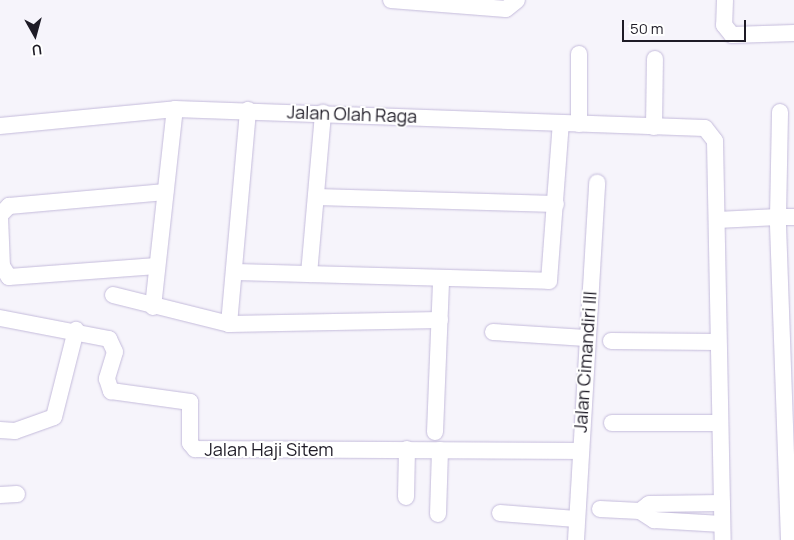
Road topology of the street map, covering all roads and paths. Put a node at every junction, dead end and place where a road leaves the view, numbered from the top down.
1 (391, 0) edge
2 (517, 0) edge
3 (725, 0) edge
4 (794, 33) edge
5 (579, 54) dead end
6 (654, 59) dead end
7 (175, 109) junction
8 (248, 110) junction
9 (780, 112) dead end
10 (323, 113) junction
11 (561, 123) junction
12 (579, 124) junction
13 (0, 126) edge
14 (654, 127) junction
15 (598, 184) dead end
16 (165, 192) junction
17 (316, 197) junction
18 (556, 204) junction
19 (0, 216) edge
20 (786, 217) edge
21 (717, 220) junction
22 (158, 266) junction
23 (235, 272) junction
24 (309, 274) junction
25 (441, 281) junction
26 (113, 295) dead end
27 (153, 307) junction
28 (0, 318) edge
29 (440, 320) junction
30 (229, 324) junction
31 (76, 330) junction
32 (493, 332) dead end
33 (586, 338) junction
34 (611, 341) dead end
35 (718, 342) junction
36 (612, 423) dead end
37 (720, 423) junction
38 (0, 430) edge
39 (435, 432) dead end
40 (791, 445) edge
41 (407, 449) junction
42 (440, 450) junction
43 (580, 450) junction
44 (17, 494) dead end
45 (0, 495) edge
46 (406, 497) dead end
47 (722, 503) junction
48 (600, 509) dead end
49 (640, 511) junction
50 (500, 513) dead end
51 (438, 514) dead end
52 (576, 519) junction
53 (723, 532) edge
54 (576, 540) edge
55 (788, 540) edge

1 - 2 street
3 - 4 street
5 - 12 street
6 - 14 street
7 - 8 street, Jalan Olah Raga
7 - 13 street, Jalan Olah Raga
7 - 16 street
8 - 10 street, Jalan Olah Raga
8 - 23 street
9 - 20 street
10 - 11 street, Jalan Olah Raga
10 - 17 street
11 - 12 street, Jalan Olah Raga
11 - 18 street
12 - 14 street, Jalan Olah Raga
14 - 21 street, Jalan Olah Raga
15 - 33 street, Jalan Cimandiri III
16 - 19 street
16 - 22 street
17 - 18 street
17 - 24 street
18 - 25 street
19 - 22 street
20 - 21 street
20 - 40 street
21 - 35 street
22 - 27 street
23 - 24 street
23 - 30 street
24 - 25 street
25 - 29 street
26 - 27 street
27 - 30 street
28 - 31 street, Jalan Haji Sitem
29 - 30 street
29 - 39 street
31 - 38 street
31 - 41 street, Jalan Haji Sitem
32 - 33 street
33 - 43 street, Jalan Cimandiri III
34 - 35 street
35 - 37 street
36 - 37 street
37 - 47 street
40 - 55 street
41 - 42 street, Jalan Haji Sitem
41 - 46 street
42 - 43 street, Jalan Haji Sitem
42 - 51 street
43 - 52 street, Jalan Cimandiri III
44 - 45 street
47 - 49 street
47 - 53 street
48 - 49 street
49 - 53 street
50 - 52 street
52 - 54 street, Jalan Cimandiri III

